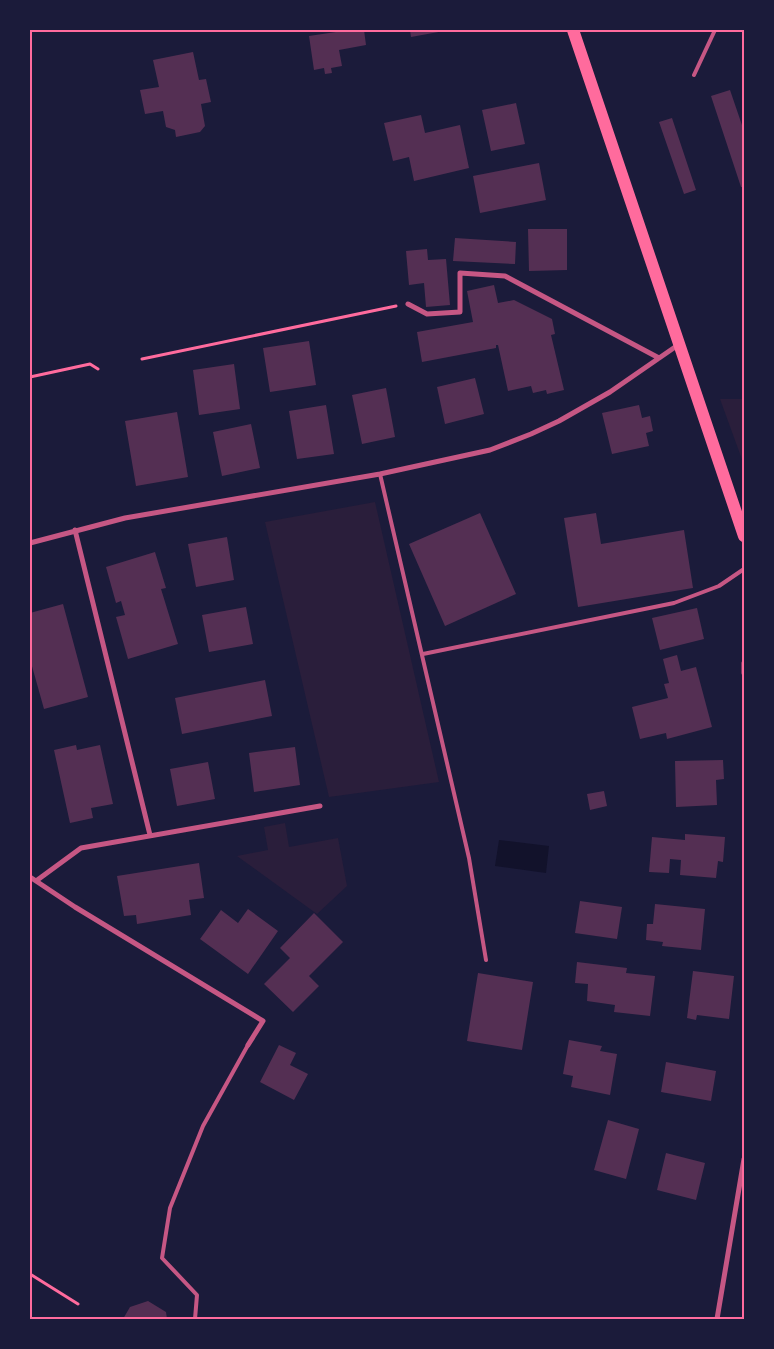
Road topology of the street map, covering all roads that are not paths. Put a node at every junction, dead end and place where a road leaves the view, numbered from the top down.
1 (573, 30) edge
2 (715, 30) edge
3 (694, 75) dead end
4 (408, 304) road end
5 (681, 344) junction
6 (659, 358) junction
7 (380, 474) junction
8 (75, 530) junction
9 (744, 536) edge
10 (30, 542) edge
11 (744, 569) edge
12 (423, 654) junction
13 (744, 663) edge
14 (744, 673) edge
15 (320, 806) dead end
16 (150, 835) junction
17 (30, 877) edge
18 (36, 881) junction
19 (486, 960) dead end
20 (248, 1046) joint
21 (744, 1159) edge
22 (195, 1319) edge
23 (718, 1319) edge

1 - 5 main road
2 - 3 lane
4 - 6 street
5 - 6 street
5 - 9 main road
6 - 7 street
7 - 8 street
7 - 12 lane
8 - 10 street
8 - 16 street
11 - 12 lane
12 - 19 lane
13 - 14 street
15 - 16 street
16 - 18 street
17 - 18 street
18 - 20 street
20 - 22 lane
21 - 23 street

